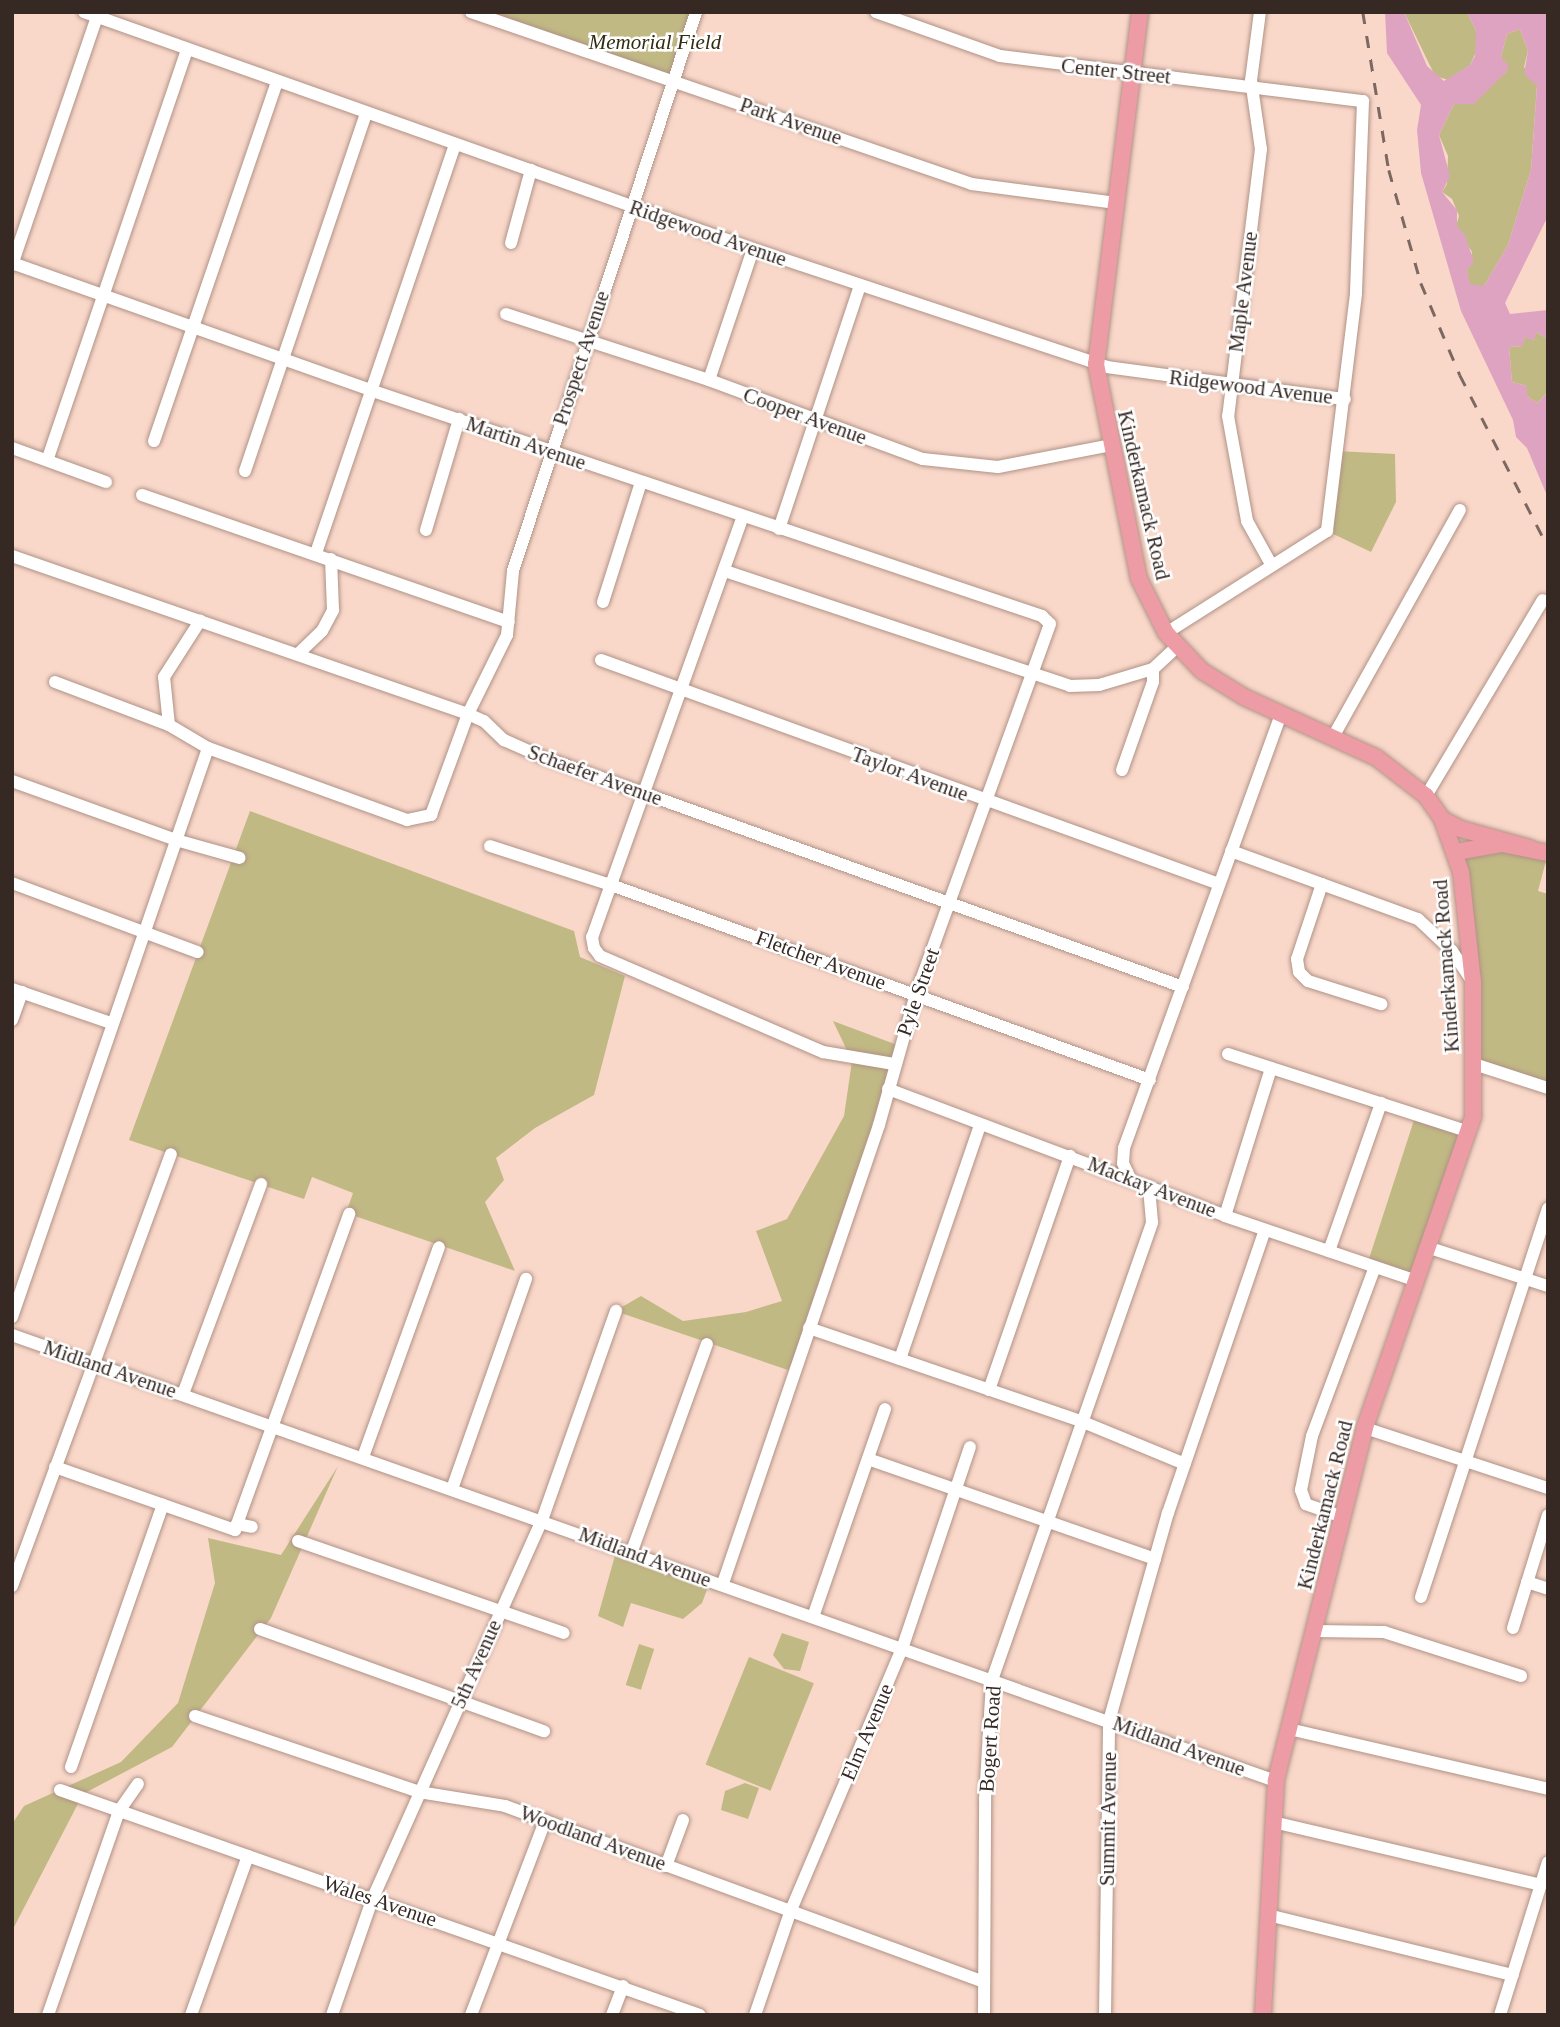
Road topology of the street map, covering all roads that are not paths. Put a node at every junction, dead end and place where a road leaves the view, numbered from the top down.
1 (471, 12) edge
2 (696, 12) edge
3 (876, 12) edge
4 (1140, 12) edge
5 (1260, 12) edge
6 (90, 15) edge
7 (187, 49) junction
8 (1133, 72) junction
9 (673, 80) junction
10 (277, 82) junction
11 (1252, 88) junction
12 (366, 113) junction
13 (455, 144) junction
14 (531, 170) junction
15 (1116, 203) junction
16 (630, 206) junction
17 (511, 243) dead end
18 (753, 249) junction
19 (12, 264) edge
20 (860, 285) junction
21 (106, 297) junction
22 (506, 314) dead end
23 (190, 326) junction
24 (588, 339) junction
25 (281, 359) junction
26 (1096, 364) junction
27 (709, 380) junction
28 (1232, 385) junction
29 (370, 390) junction
30 (1345, 399) junction
31 (458, 419) junction
32 (814, 421) junction
33 (154, 441) dead end
34 (1111, 444) junction
35 (12, 448) edge
36 (551, 452) junction
37 (48, 458) junction
38 (245, 471) dead end
39 (106, 482) dead end
40 (641, 482) junction
41 (142, 495) dead end
42 (1460, 510) dead end
43 (743, 516) junction
44 (779, 529) junction
45 (426, 530) dead end
46 (316, 553) junction
47 (12, 556) edge
48 (331, 559) junction
49 (1272, 566) junction
50 (725, 570) junction
51 (1543, 600) dead end
52 (603, 601) dead end
53 (1042, 616) joint
54 (200, 621) junction
55 (509, 622) junction
56 (1166, 634) junction
57 (1177, 647) junction
58 (298, 654) junction
59 (601, 660) dead end
60 (1153, 669) junction
61 (1034, 675) junction
62 (55, 682) dead end
63 (681, 690) junction
64 (468, 714) junction
65 (1281, 715) junction
66 (169, 725) junction
67 (1332, 737) junction
68 (208, 748) junction
69 (1122, 770) dead end
70 (12, 781) edge
71 (645, 793) junction
72 (1426, 796) junction
73 (988, 802) junction
74 (1442, 819) junction
75 (176, 840) junction
76 (489, 846) dead end
77 (1530, 848) junction
78 (1231, 851) junction
79 (1456, 852) junction
80 (1548, 853) edge
81 (240, 858) dead end
82 (12, 883) edge
83 (1219, 884) junction
84 (1322, 884) junction
85 (611, 885) junction
86 (949, 905) junction
87 (143, 933) junction
88 (198, 952) dead end
89 (1473, 982) junction
90 (1183, 987) junction
91 (17, 990) edge
92 (916, 994) junction
93 (1381, 1004) dead end
94 (12, 1020) edge
95 (111, 1023) junction
96 (1228, 1054) dead end
97 (894, 1064) junction
98 (1474, 1064) junction
99 (1271, 1068) junction
100 (1150, 1080) junction
101 (1548, 1088) edge
102 (888, 1089) junction
103 (1381, 1103) junction
104 (980, 1125) junction
105 (1468, 1131) junction
106 (171, 1154) dead end
107 (1070, 1156) junction
108 (1129, 1176) junction
109 (261, 1184) dead end
110 (1149, 1186) junction
111 (1548, 1208) edge
112 (349, 1214) dead end
113 (1225, 1216) junction
114 (1265, 1230) junction
115 (439, 1247) dead end
116 (1430, 1248) junction
117 (1329, 1251) junction
118 (1375, 1267) junction
119 (526, 1279) dead end
120 (1525, 1279) junction
121 (1418, 1281) junction
122 (1548, 1286) edge
123 (616, 1311) dead end
124 (12, 1317) edge
125 (809, 1328) junction
126 (12, 1335) edge
127 (706, 1344) dead end
128 (900, 1359) junction
129 (93, 1363) junction
130 (989, 1390) junction
131 (183, 1394) junction
132 (885, 1409) dead end
133 (1083, 1422) junction
134 (272, 1425) junction
135 (1365, 1428) junction
136 (970, 1447) dead end
137 (363, 1457) junction
138 (868, 1458) junction
139 (1465, 1461) junction
140 (1185, 1464) junction
141 (55, 1466) junction
142 (1548, 1488) edge
143 (452, 1489) junction
144 (959, 1491) junction
145 (163, 1504) junction
146 (1548, 1515) edge
147 (1343, 1517) junction
148 (542, 1520) junction
149 (1048, 1522) junction
150 (237, 1524) junction
151 (252, 1527) dead end
152 (298, 1541) dead end
153 (632, 1551) junction
154 (1155, 1559) junction
155 (1527, 1582) junction
156 (722, 1585) junction
157 (12, 1586) edge
158 (1548, 1589) edge
159 (1421, 1597) dead end
160 (500, 1610) junction
161 (813, 1617) junction
162 (1513, 1628) dead end
163 (260, 1629) dead end
164 (1315, 1631) junction
165 (564, 1633) dead end
166 (902, 1649) junction
167 (1521, 1676) dead end
168 (992, 1681) junction
169 (459, 1701) junction
170 (195, 1716) dead end
171 (1109, 1721) junction
172 (1289, 1729) junction
173 (544, 1731) dead end
174 (71, 1767) dead end
175 (1276, 1781) junction
176 (138, 1784) dead end
177 (1548, 1789) edge
178 (60, 1790) dead end
179 (418, 1793) junction
180 (119, 1811) junction
181 (682, 1820) dead end
182 (545, 1821) junction
183 (1273, 1822) junction
184 (248, 1856) junction
185 (1548, 1862) edge
186 (666, 1866) junction
187 (1541, 1885) junction
188 (372, 1900) junction
189 (791, 1910) junction
190 (1268, 1915) junction
191 (497, 1940) junction
192 (1513, 1975) junction
193 (984, 1982) junction
194 (622, 1986) junction
195 (1265, 2014) edge
196 (48, 2015) edge
197 (191, 2015) edge
198 (332, 2015) edge
199 (471, 2015) edge
200 (612, 2015) edge
201 (700, 2015) edge
202 (755, 2015) edge
203 (985, 2015) edge
204 (1105, 2015) edge
205 (1500, 2015) edge

1 - 9 street, Park Avenue
2 - 9 street, Prospect Avenue
3 - 8 street, Center Street
4 - 8 main road, Kinderkamack Road
5 - 11 street, Maple Avenue
6 - 7 street, Ridgewood Avenue
6 - 19 street
7 - 10 street, Ridgewood Avenue
7 - 21 street
8 - 11 street, Center Street
8 - 15 main road, Kinderkamack Road
9 - 15 street, Park Avenue
9 - 16 street, Prospect Avenue
10 - 12 street, Ridgewood Avenue
10 - 23 street
11 - 28 street, Maple Avenue
11 - 30 street, Center Street
12 - 13 street, Ridgewood Avenue
12 - 25 street
13 - 14 street, Ridgewood Avenue
13 - 29 street
14 - 16 street, Ridgewood Avenue
14 - 17 street
15 - 26 main road, Kinderkamack Road
16 - 18 street, Ridgewood Avenue
16 - 24 street, Prospect Avenue
18 - 20 street, Ridgewood Avenue
18 - 27 street
19 - 21 street, Martin Avenue
20 - 26 street, Ridgewood Avenue
20 - 32 street
21 - 23 street, Martin Avenue
21 - 37 street
22 - 24 street, Cooper Avenue
23 - 25 street, Martin Avenue
23 - 33 street
24 - 27 street, Cooper Avenue
24 - 36 street, Prospect Avenue
25 - 29 street, Martin Avenue
25 - 38 street
26 - 28 street, Ridgewood Avenue
26 - 34 main road, Kinderkamack Road
27 - 32 street, Cooper Avenue
28 - 30 street, Ridgewood Avenue
28 - 49 street, Maple Avenue
29 - 31 street, Martin Avenue
29 - 46 street
30 - 49 street
31 - 36 street, Martin Avenue
31 - 45 street
32 - 34 street, Cooper Avenue
32 - 44 street
34 - 56 main road, Kinderkamack Road
35 - 37 street
36 - 40 street, Martin Avenue
36 - 55 street, Prospect Avenue
37 - 39 street
40 - 43 street, Martin Avenue
40 - 52 street
41 - 46 street
42 - 67 street
43 - 44 street, Martin Avenue
43 - 50 street
44 - 53 street, Martin Avenue
46 - 48 street
47 - 54 street, Schaefer Avenue
48 - 55 street
48 - 58 street
49 - 56 street
50 - 61 street
50 - 63 street
51 - 72 street
53 - 61 street, Pyle Street
54 - 58 street, Schaefer Avenue
54 - 66 street
55 - 64 street, Prospect Avenue
56 - 57 main road, Kinderkamack Road
57 - 60 street
57 - 65 main road, Kinderkamack Road
58 - 64 street, Schaefer Avenue
59 - 63 street, Taylor Avenue
60 - 61 street
60 - 69 street
61 - 73 street, Pyle Street
62 - 66 street
63 - 71 street
63 - 73 street, Taylor Avenue
64 - 68 street, Prospect Avenue
64 - 71 street, Schaefer Avenue
65 - 67 main road, Kinderkamack Road
65 - 78 street
66 - 68 street
67 - 72 main road, Kinderkamack Road
68 - 75 street
70 - 75 street
71 - 85 street
71 - 86 street, Schaefer Avenue
72 - 74 main road, Kinderkamack Road
73 - 83 street, Taylor Avenue
73 - 86 street, Pyle Street
74 - 77 main road
74 - 79 main road, Kinderkamack Road
75 - 81 street
75 - 87 street
76 - 85 street, Fletcher Avenue
77 - 79 main road
77 - 80 main road
78 - 83 street
78 - 84 street
79 - 89 main road, Kinderkamack Road
82 - 87 street
83 - 90 street
84 - 89 street
84 - 93 street
85 - 92 street, Fletcher Avenue
85 - 97 street
86 - 90 street, Schaefer Avenue
86 - 92 street, Pyle Street
87 - 88 street
87 - 95 street
89 - 98 main road, Kinderkamack Road
90 - 100 street
91 - 94 street
91 - 95 street
92 - 97 street, Pyle Street
92 - 100 street, Fletcher Avenue
95 - 124 street
96 - 99 street
97 - 102 street, Pyle Street
98 - 101 street
98 - 105 main road, Kinderkamack Road
99 - 103 street
99 - 113 street
100 - 108 street
102 - 104 street, Mackay Avenue
102 - 125 street, Pyle Street
103 - 105 street
103 - 117 street
104 - 107 street, Mackay Avenue
104 - 128 street
105 - 116 main road, Kinderkamack Road
106 - 129 street
107 - 108 street, Mackay Avenue
107 - 130 street
108 - 110 street, Mackay Avenue
109 - 131 street
110 - 113 street, Mackay Avenue
110 - 133 street, Bogert Road
111 - 120 street
112 - 134 street
113 - 114 street, Mackay Avenue
114 - 117 street, Mackay Avenue
114 - 140 street, Summit Avenue
115 - 137 street
116 - 120 street
116 - 121 main road, Kinderkamack Road
117 - 118 street, Mackay Avenue
118 - 121 street, Mackay Avenue
118 - 147 street
119 - 143 street
120 - 122 street
120 - 139 street
121 - 135 main road, Kinderkamack Road
123 - 148 street, 5th Avenue
125 - 128 street
125 - 156 street, Pyle Street
126 - 129 street, Midland Avenue
127 - 153 street
128 - 130 street
129 - 131 street, Midland Avenue
129 - 141 street
130 - 133 street
131 - 134 street, Midland Avenue
132 - 138 street
133 - 140 street
133 - 149 street, Bogert Road
134 - 137 street, Midland Avenue
134 - 150 street
135 - 139 street
135 - 147 main road, Kinderkamack Road
136 - 144 street, Elm Avenue
137 - 143 street, Midland Avenue
138 - 144 street
138 - 161 street
139 - 142 street
139 - 159 street
140 - 154 street, Summit Avenue
141 - 145 street
141 - 157 street
143 - 148 street, Midland Avenue
144 - 149 street
144 - 166 street, Elm Avenue
145 - 150 street
145 - 174 street
146 - 155 street
147 - 164 main road, Kinderkamack Road
148 - 153 street, Midland Avenue
148 - 160 street, 5th Avenue
149 - 154 street
149 - 168 street, Bogert Road
150 - 151 street
152 - 160 street
153 - 156 street, Midland Avenue
154 - 171 street, Summit Avenue
155 - 158 street
155 - 162 street
156 - 161 street, Midland Avenue
160 - 165 street
160 - 169 street, 5th Avenue
161 - 166 street, Midland Avenue
163 - 169 street
164 - 167 street
164 - 172 main road, Kinderkamack Road
166 - 168 street, Midland Avenue
166 - 189 street, Elm Avenue
168 - 171 street, Midland Avenue
168 - 193 street, Bogert Road
169 - 173 street
169 - 179 street, 5th Avenue
170 - 179 street, Woodland Avenue
171 - 175 street, Midland Avenue
171 - 204 street, Summit Avenue
172 - 175 main road, Kinderkamack Road
172 - 177 street
175 - 183 main road, Kinderkamack Road
176 - 180 street
178 - 180 street, Wales Avenue
179 - 182 street, Woodland Avenue
179 - 188 street, 5th Avenue
180 - 184 street, Wales Avenue
180 - 196 street
181 - 186 street
182 - 186 street, Woodland Avenue
182 - 191 street
183 - 187 street
183 - 190 main road, Kinderkamack Road
184 - 188 street, Wales Avenue
184 - 197 street
185 - 187 street
186 - 189 street, Woodland Avenue
187 - 192 street
188 - 191 street, Wales Avenue
188 - 198 street, 5th Avenue
189 - 193 street, Woodland Avenue
189 - 202 street, Elm Avenue
190 - 192 street
190 - 195 main road, Kinderkamack Road
191 - 194 street, Wales Avenue
191 - 199 street
192 - 205 street
193 - 203 street, Bogert Road
194 - 200 street
194 - 201 street, Wales Avenue

